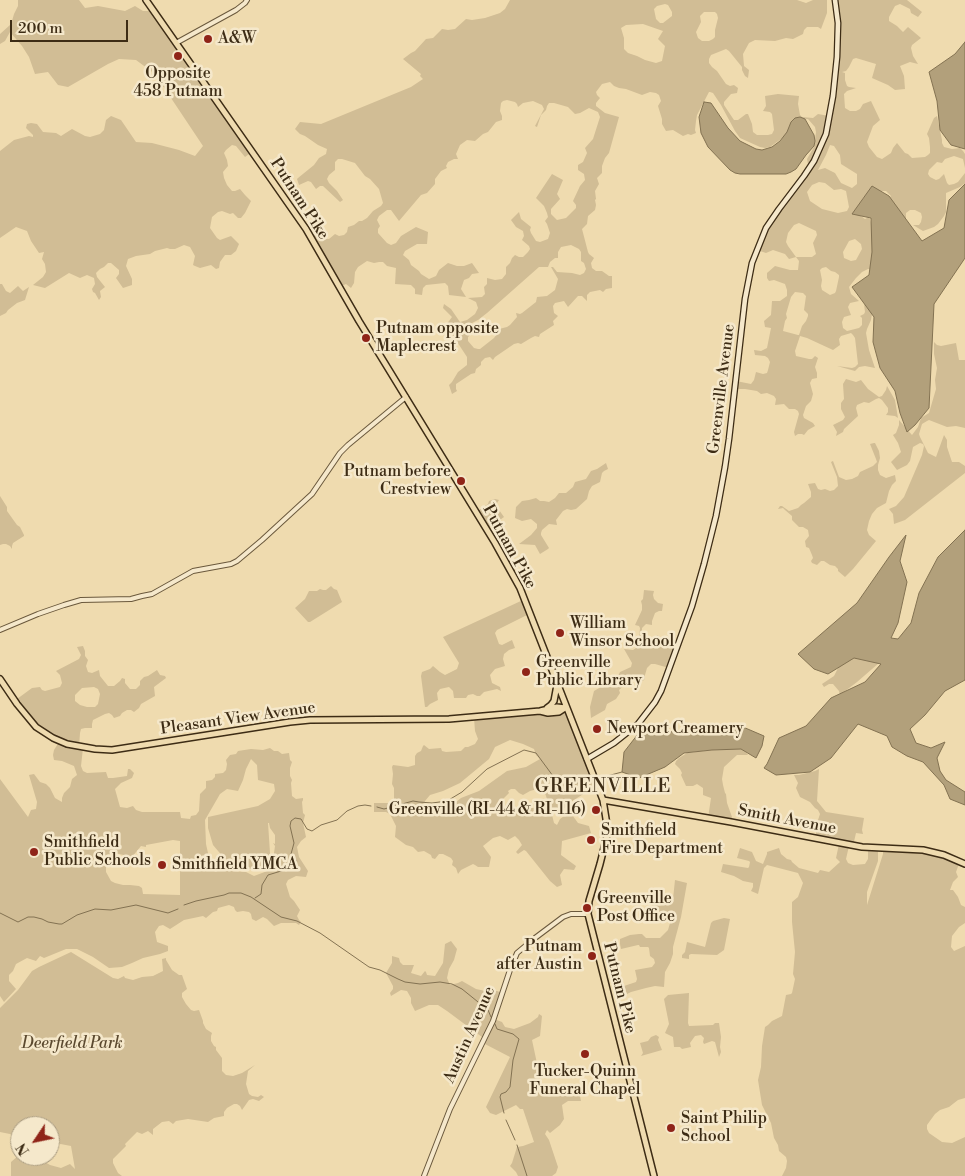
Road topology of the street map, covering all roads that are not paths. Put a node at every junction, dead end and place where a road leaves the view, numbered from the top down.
1 (146, 0) edge
2 (247, 0) edge
3 (835, 0) edge
4 (176, 43) junction
5 (406, 397) junction
6 (0, 630) edge
7 (0, 679) edge
8 (557, 684) junction
9 (566, 708) junction
10 (540, 711) junction
11 (587, 760) junction
12 (603, 800) junction
13 (965, 864) edge
14 (588, 914) junction
15 (424, 1176) edge
16 (654, 1176) edge

1 - 4 main road, Putnam Pike
2 - 4 street
3 - 11 main road, Greenville Avenue
4 - 5 main road, Putnam Pike
5 - 6 street
5 - 8 main road, Putnam Pike
7 - 10 main road, Pleasant View Avenue
8 - 9 main road, Putnam Pike
8 - 10 main road
9 - 10 main road, Pleasant View Avenue
9 - 11 main road, Putnam Pike
11 - 12 main road, Putnam Pike
12 - 13 main road, Smith Avenue
12 - 14 main road, Putnam Pike
14 - 15 street, Austin Avenue
14 - 16 main road, Putnam Pike

